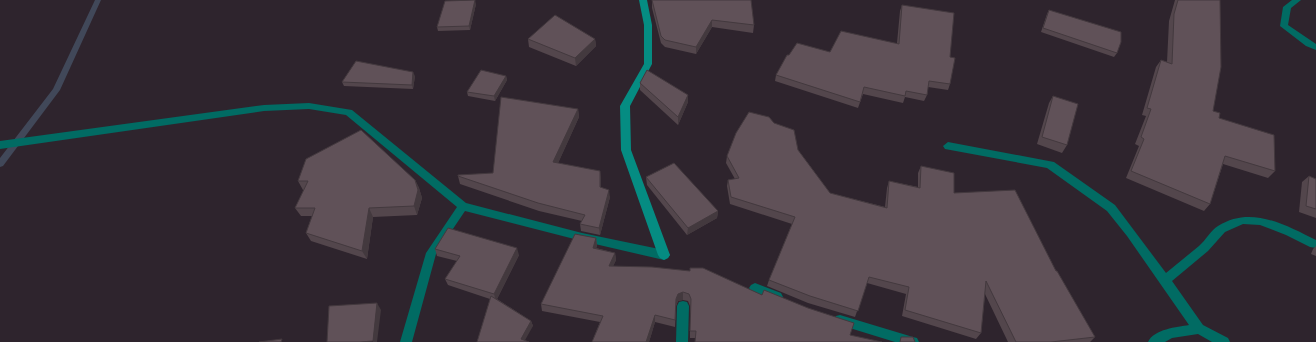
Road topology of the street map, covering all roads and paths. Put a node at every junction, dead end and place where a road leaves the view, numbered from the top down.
1 (643, 0) edge
2 (1297, 0) edge
3 (1316, 47) edge
4 (0, 146) edge
5 (948, 146) dead end
6 (463, 206) junction
7 (1314, 244) dead end
8 (664, 255) joint
9 (1165, 280) junction
10 (755, 288) dead end
11 (784, 300) edge
12 (683, 306) dead end
13 (829, 316) edge
14 (1199, 329) junction
15 (406, 342) edge
16 (682, 342) edge
17 (913, 342) edge
18 (1154, 342) edge
19 (1224, 342) edge

1 - 8 street
2 - 3 street
4 - 6 street
5 - 9 street
6 - 8 street
6 - 15 street
7 - 9 street
9 - 14 street
10 - 11 street
12 - 16 street
13 - 17 street
14 - 18 street
14 - 19 street

